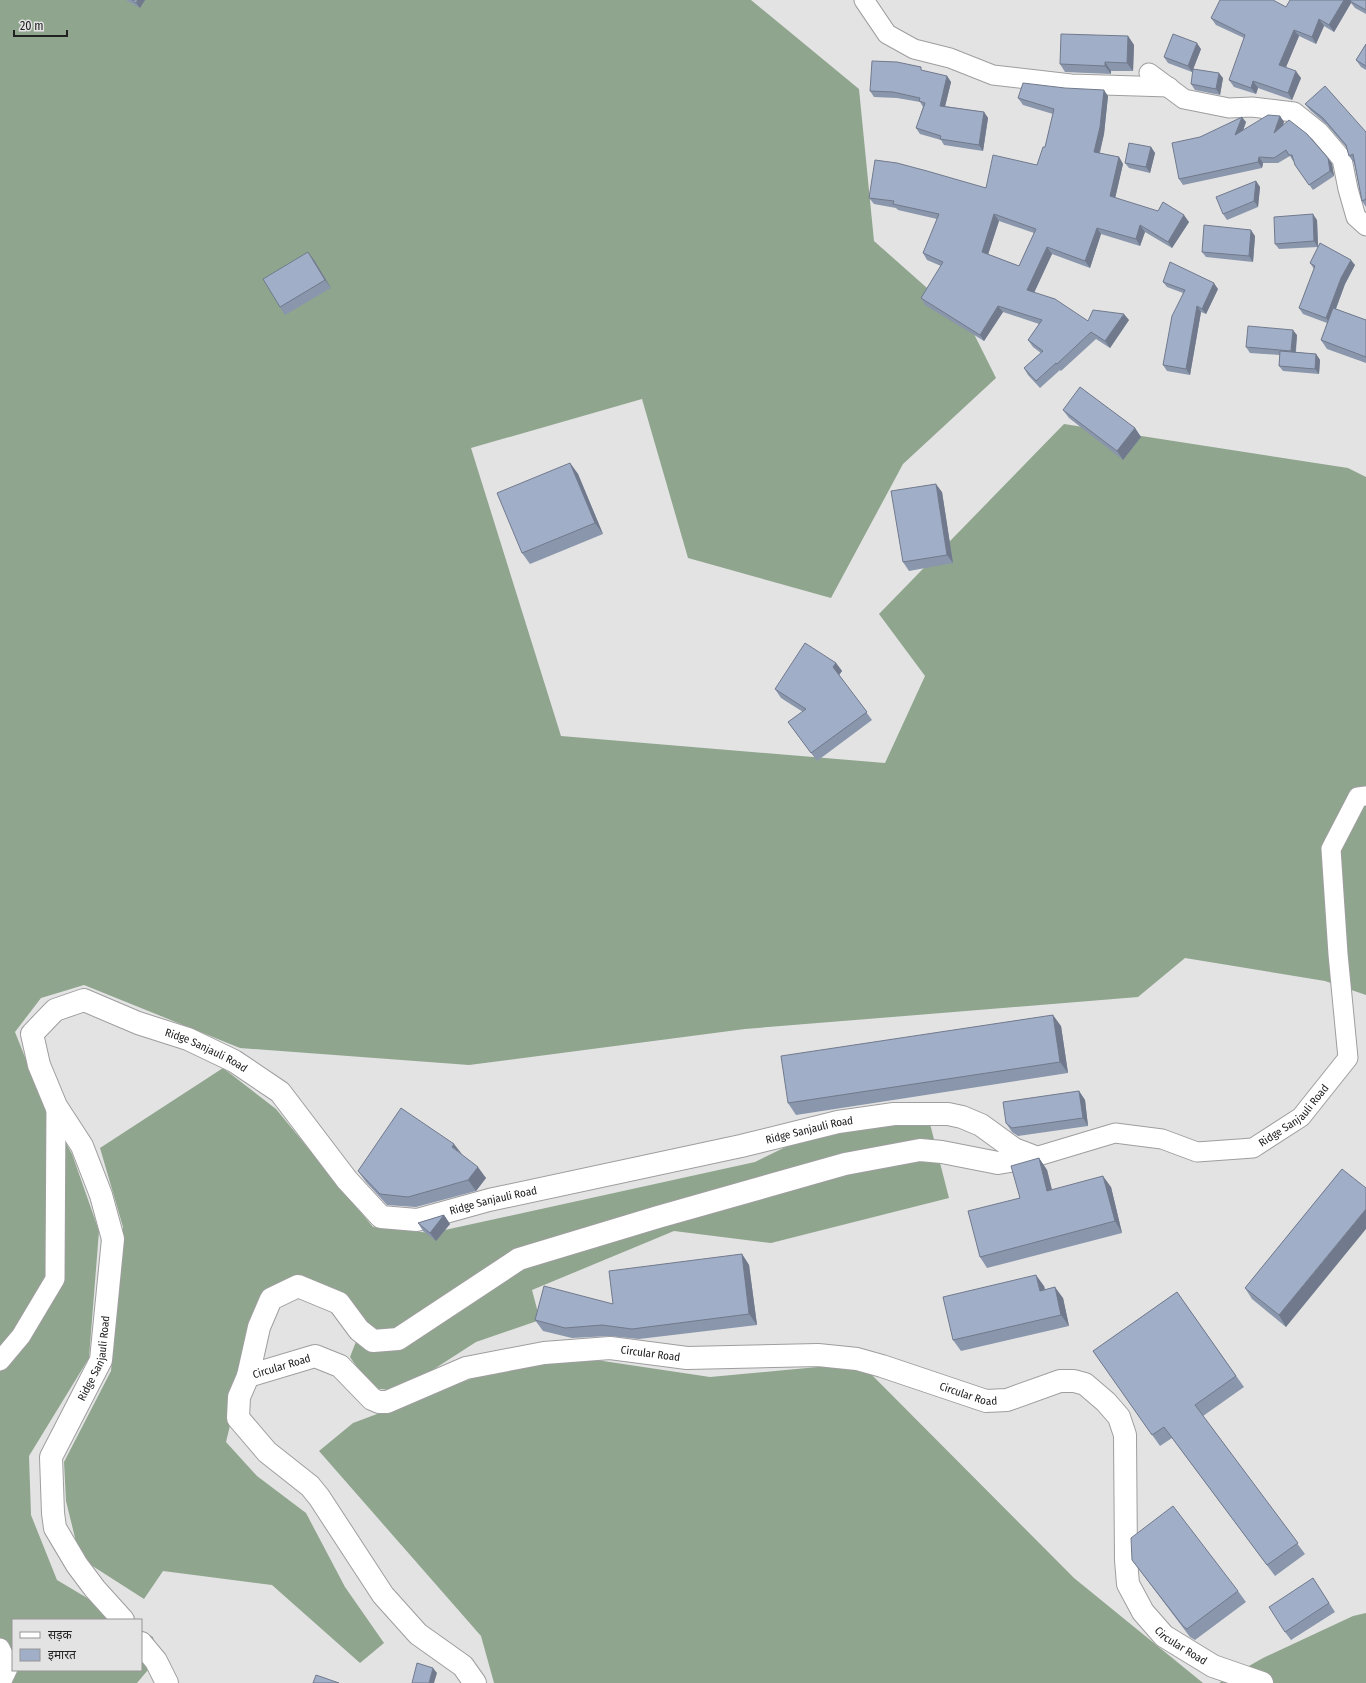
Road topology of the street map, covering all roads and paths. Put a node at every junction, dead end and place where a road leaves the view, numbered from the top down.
1 (864, 0) edge
2 (1149, 73) dead end
3 (1169, 87) junction
4 (1366, 226) edge
5 (1366, 796) edge
6 (56, 1106) junction
7 (1035, 1157) junction
8 (0, 1361) edge
9 (248, 1376) junction
10 (122, 1619) edge
11 (142, 1644) edge
12 (0, 1648) edge
13 (1, 1683) edge
14 (167, 1683) edge
15 (475, 1683) edge
16 (1262, 1683) edge

1 - 3 street
2 - 3 street
3 - 4 street
5 - 7 street, Ridge Sanjauli Road
6 - 7 street, Ridge Sanjauli Road
6 - 8 street
6 - 10 street, Ridge Sanjauli Road
7 - 9 street
9 - 15 street, Circular Road
9 - 16 street, Circular Road
11 - 14 street
12 - 13 street

